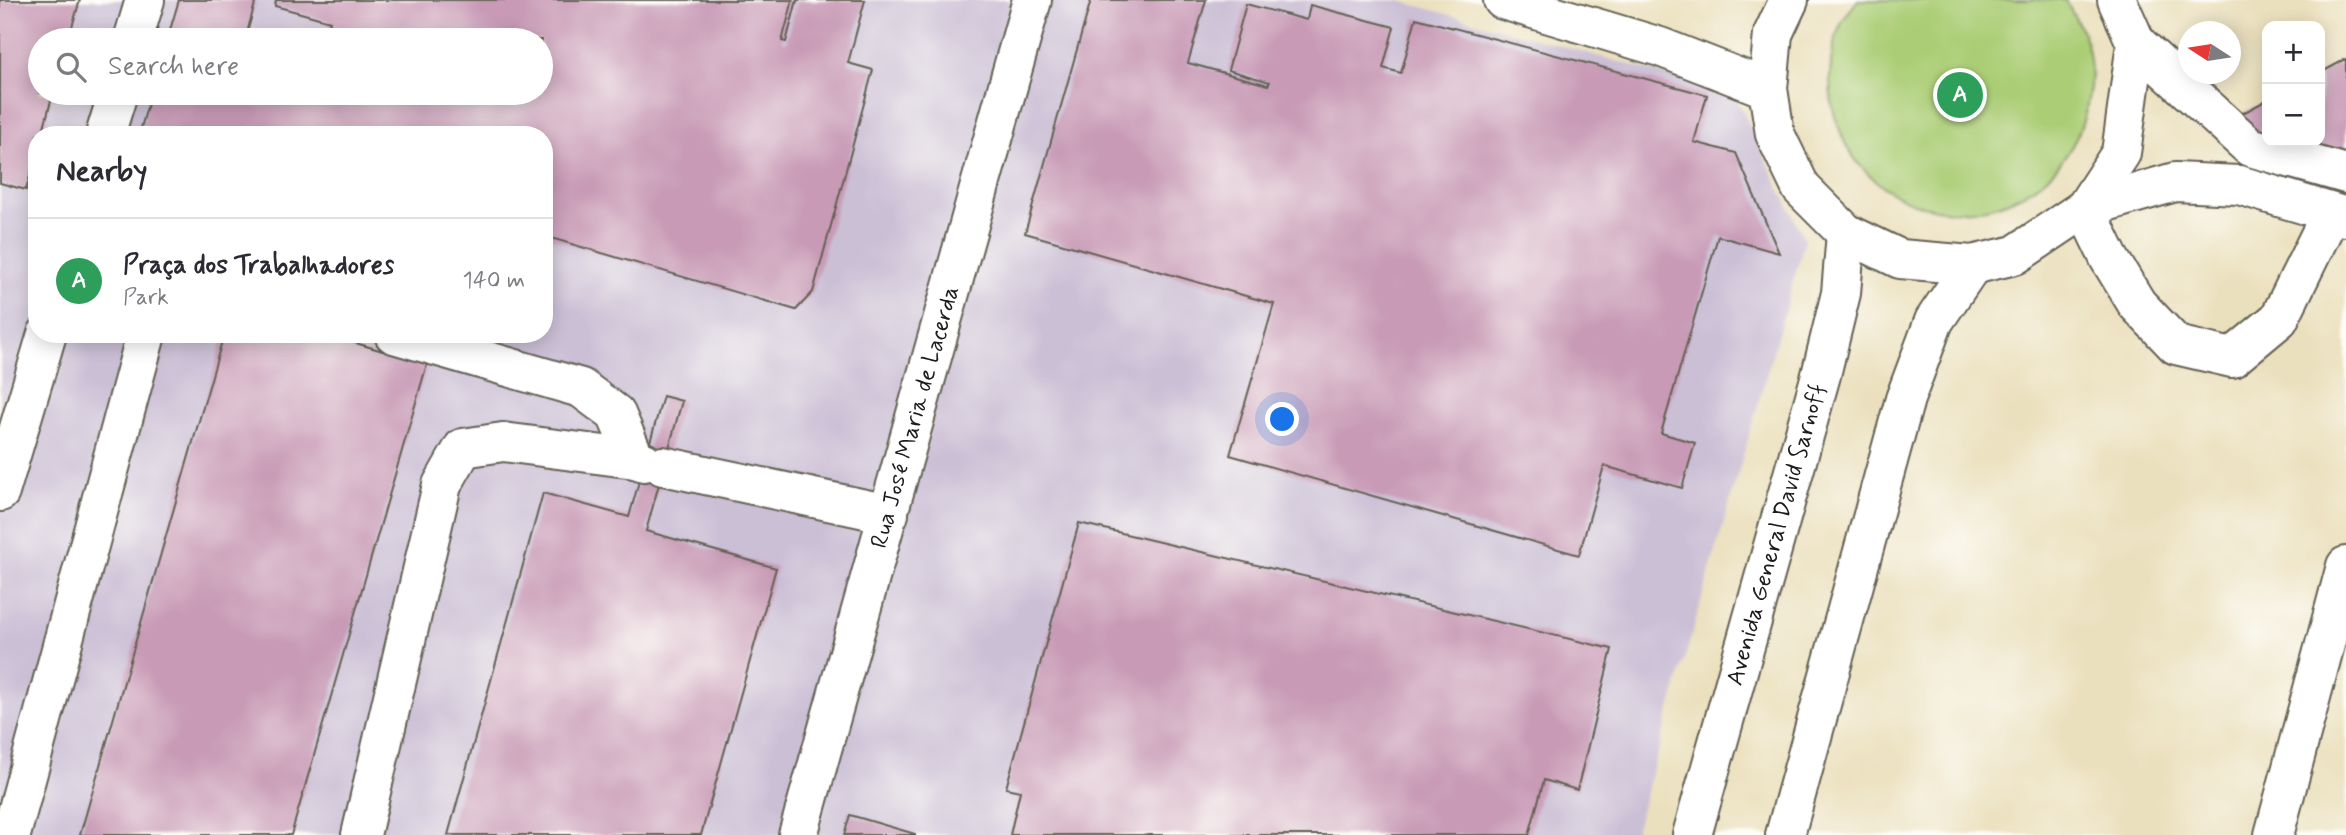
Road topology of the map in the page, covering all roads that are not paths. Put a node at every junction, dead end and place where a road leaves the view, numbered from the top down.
1 (145, 0) edge
2 (1032, 0) edge
3 (1503, 0) edge
4 (1789, 0) edge
5 (2117, 0) edge
6 (137, 28) edge
7 (2136, 43) junction
8 (1768, 89) junction
9 (114, 105) edge
10 (108, 126) edge
11 (2346, 174) edge
12 (2085, 208) junction
13 (2338, 215) edge
14 (1846, 233) junction
15 (1972, 265) junction
16 (44, 343) edge
17 (144, 343) edge
18 (425, 343) edge
19 (647, 462) junction
20 (0, 492) edge
21 (889, 514) junction
22 (2346, 566) edge
23 (2336, 638) edge
24 (11, 835) edge
25 (361, 835) edge
26 (799, 835) edge
27 (1692, 835) edge
28 (1784, 835) edge
29 (2274, 835) edge

1 - 6 street
2 - 21 street, Rua José Maria de Lacerda
3 - 8 street
4 - 8 street
5 - 7 street
7 - 11 street
7 - 12 street
8 - 14 street
9 - 10 street
12 - 13 street
12 - 13 street
12 - 15 street
14 - 15 street
14 - 27 street, Avenida General David Sarnoff
15 - 28 street
16 - 20 street
17 - 24 street
18 - 19 street
19 - 21 street
19 - 25 street
21 - 26 street, Rua José Maria de Lacerda
22 - 23 street
23 - 29 street

